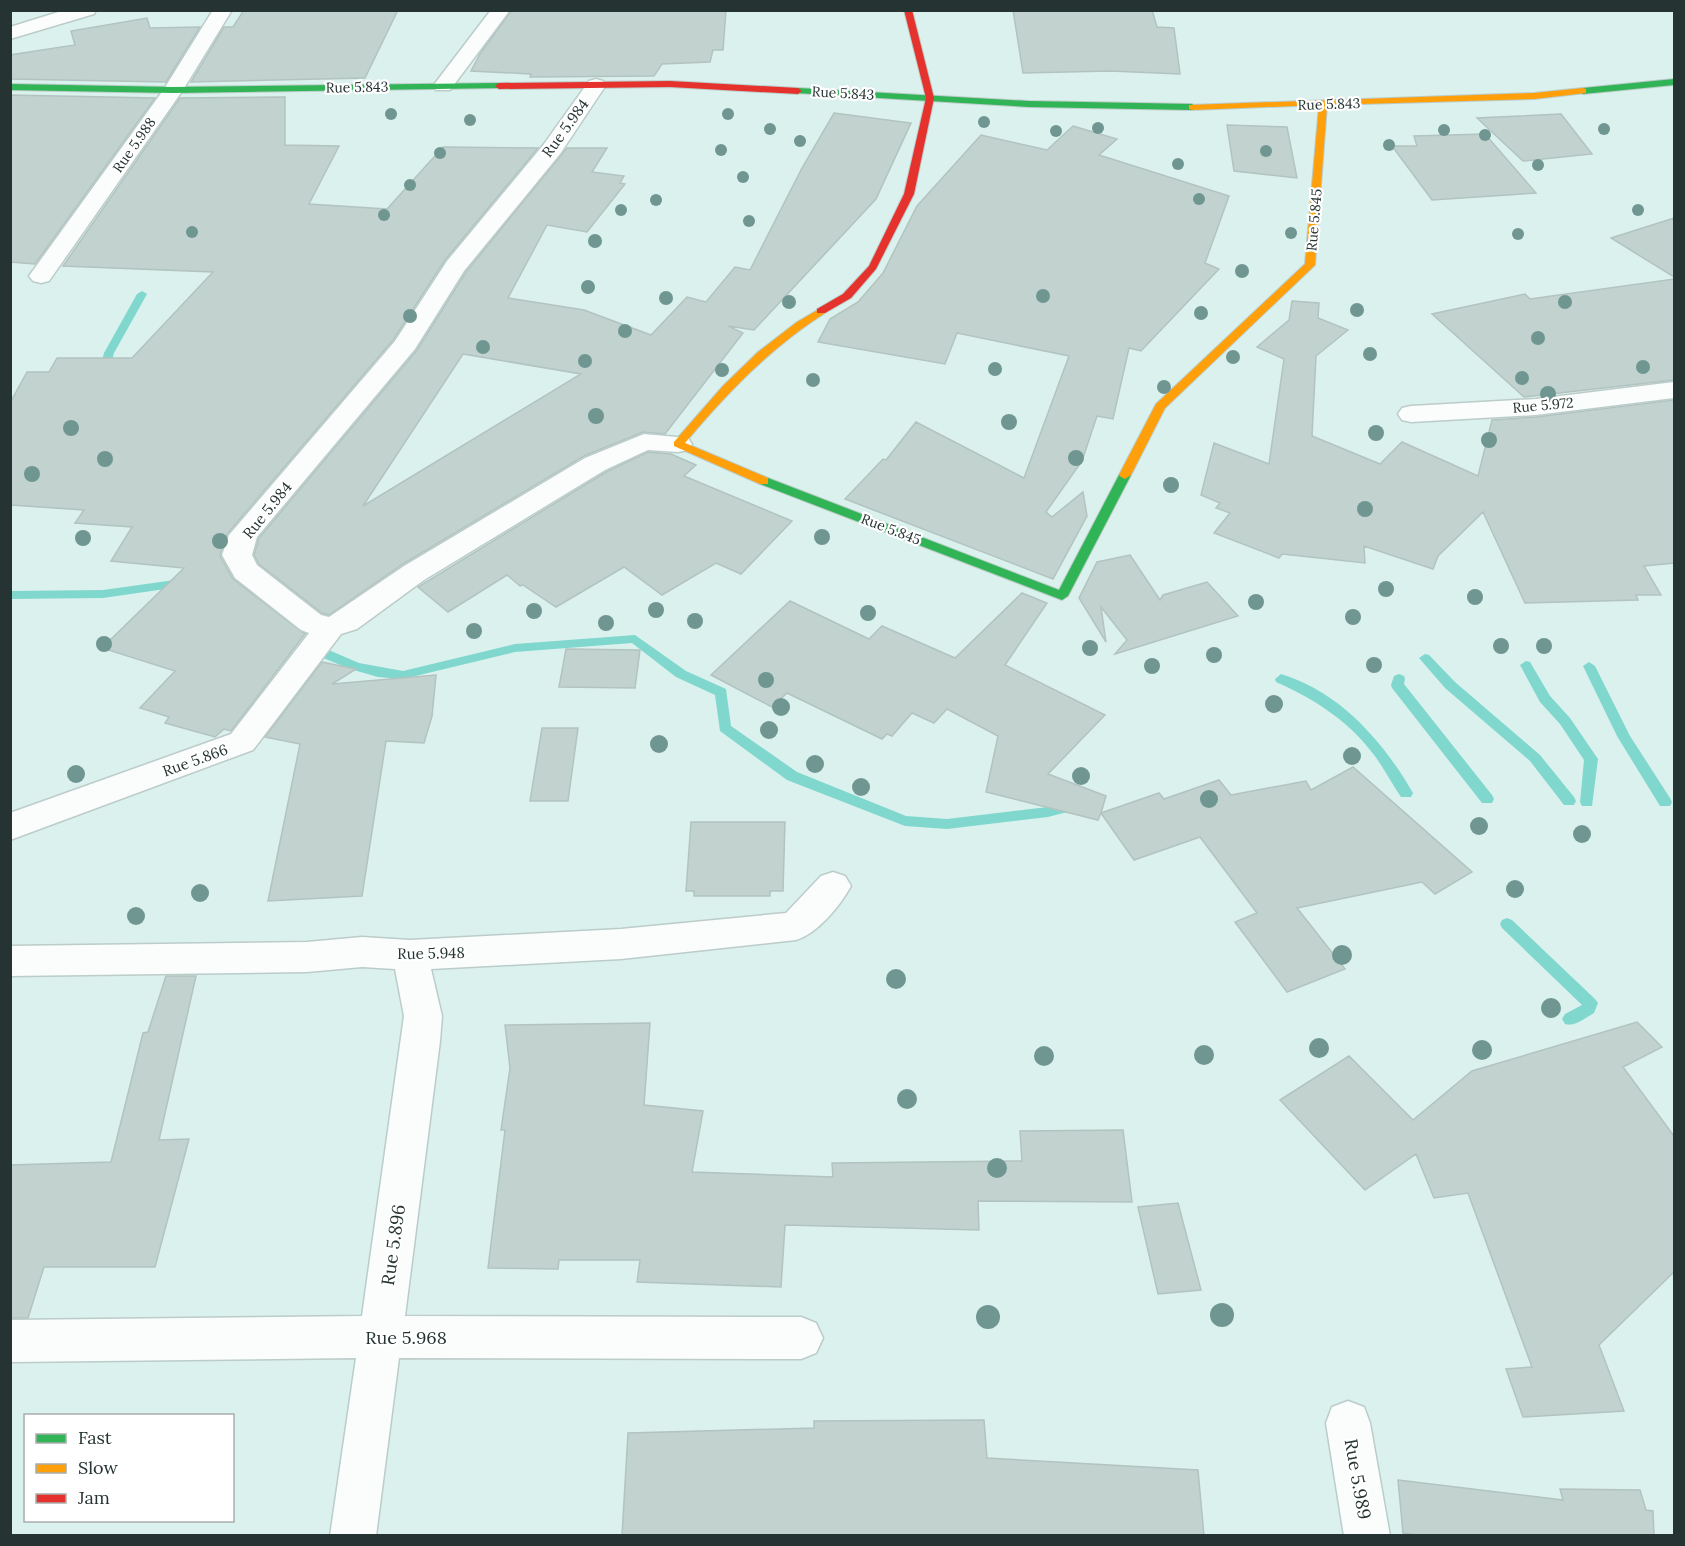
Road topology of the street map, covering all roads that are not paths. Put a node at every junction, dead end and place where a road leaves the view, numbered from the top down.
1 (87, 10) edge
2 (223, 10) edge
3 (501, 10) edge
4 (908, 10) edge
5 (10, 33) edge
6 (1674, 82) edge
7 (596, 85) junction
8 (443, 86) junction
9 (10, 87) edge
10 (173, 90) junction
11 (930, 98) junction
12 (1323, 104) junction
13 (41, 276) dead end
14 (1674, 390) edge
15 (1411, 414) dead end
16 (678, 444) junction
17 (330, 627) junction
18 (10, 827) edge
19 (833, 886) dead end
20 (410, 955) junction
21 (10, 961) edge
22 (381, 1337) junction
23 (801, 1338) dead end
24 (10, 1341) edge
25 (1348, 1423) dead end
26 (353, 1536) edge
27 (1367, 1536) edge

1 - 5 street
2 - 10 street, Rue 5.988
3 - 8 street
4 - 11 street
6 - 12 street, Rue 5.843
7 - 8 street, Rue 5.843
7 - 11 street, Rue 5.843
7 - 17 street, Rue 5.984
8 - 10 street, Rue 5.843
9 - 10 street, Rue 5.843
10 - 13 street, Rue 5.988
11 - 12 street, Rue 5.843
11 - 16 street
12 - 16 street, Rue 5.845
14 - 15 street, Rue 5.972
16 - 17 street
17 - 18 street, Rue 5.866
19 - 20 street, Rue 5.948
20 - 21 street, Rue 5.948
20 - 22 street, Rue 5.896
22 - 23 street, Rue 5.968
22 - 24 street, Rue 5.968
22 - 26 street, Rue 5.896
25 - 27 street, Rue 5.989

